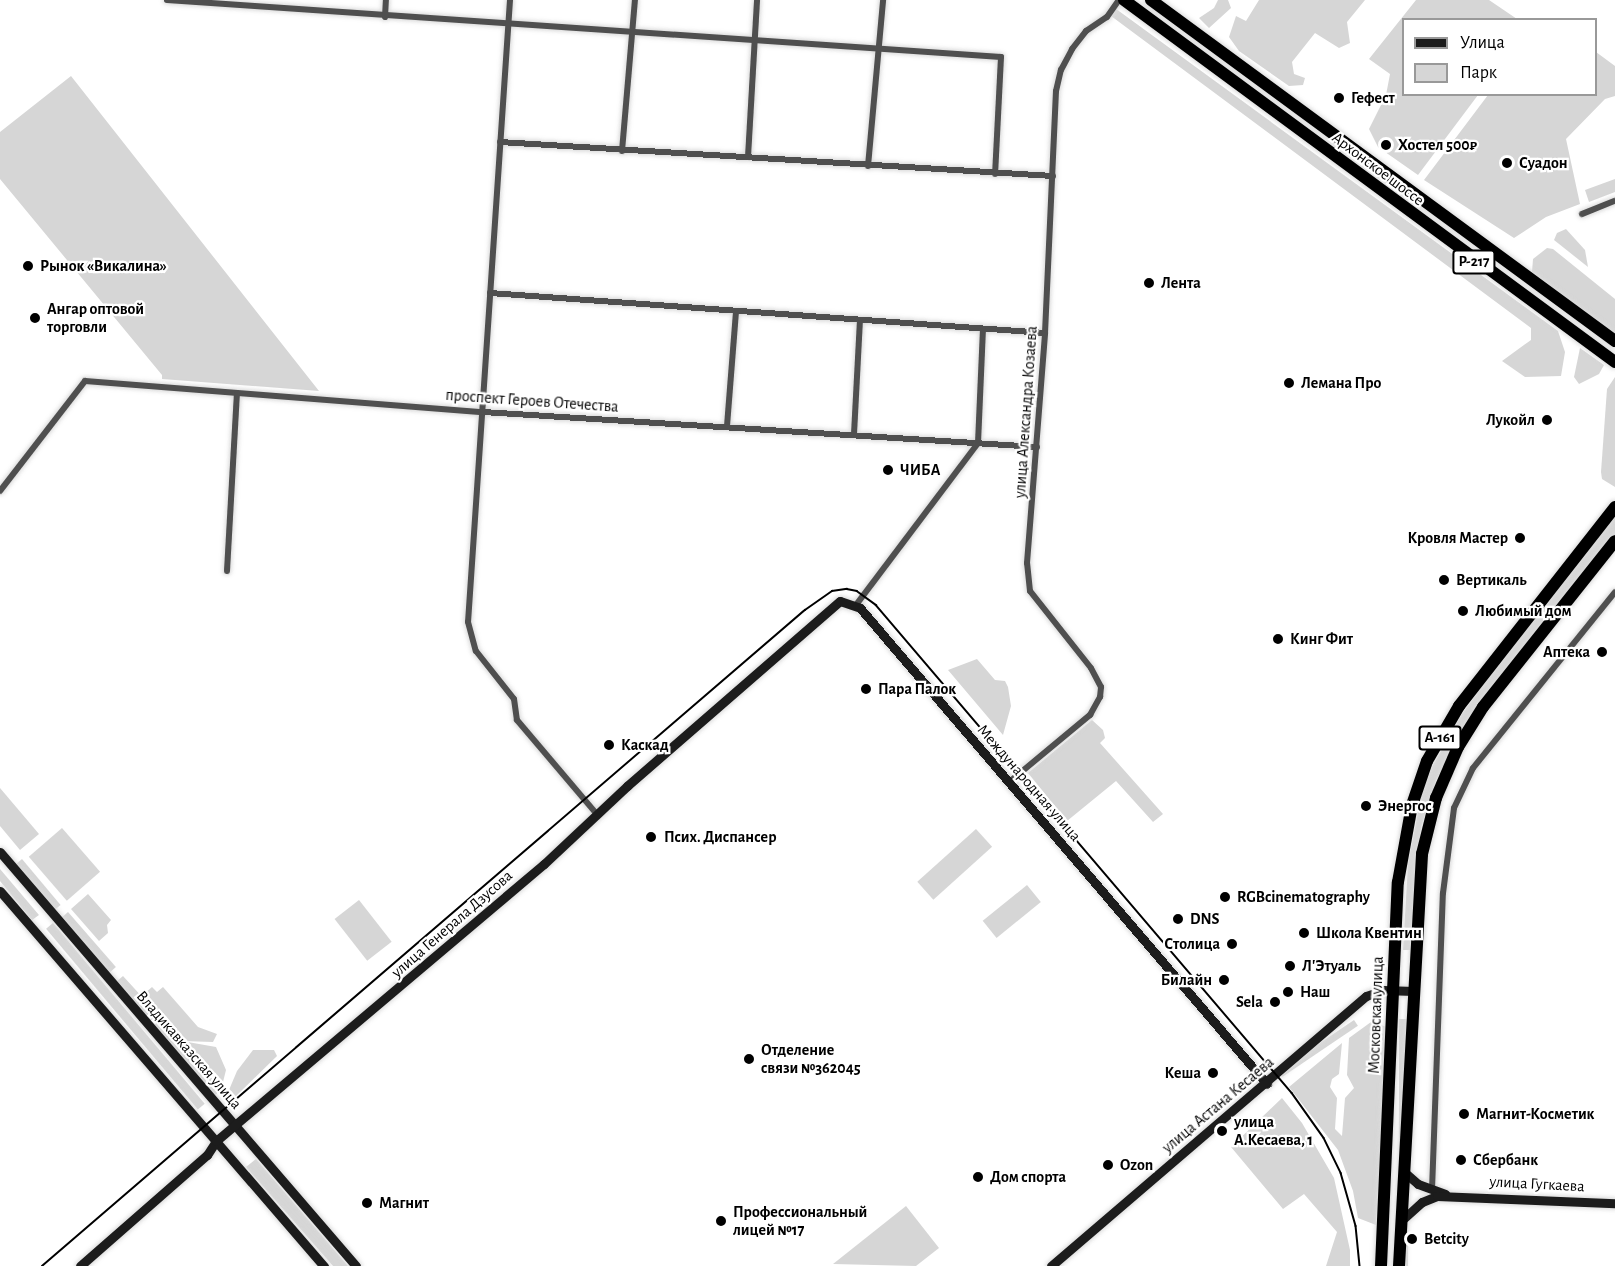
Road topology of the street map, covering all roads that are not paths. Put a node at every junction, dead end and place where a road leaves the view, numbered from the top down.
1 (168, 0) edge
2 (386, 0) edge
3 (510, 0) edge
4 (635, 0) edge
5 (757, 0) edge
6 (883, 0) edge
7 (1119, 0) edge
8 (1124, 0) edge
9 (1151, 0) edge
10 (219, 2) edge
11 (264, 4) edge
12 (385, 17) junction
13 (508, 25) junction
14 (632, 33) junction
15 (755, 42) junction
16 (880, 49) junction
17 (500, 142) junction
18 (622, 151) junction
19 (748, 157) junction
20 (868, 166) junction
21 (994, 174) junction
22 (1053, 176) junction
23 (1615, 201) edge
24 (1582, 214) dead end
25 (490, 293) junction
26 (736, 311) junction
27 (860, 320) junction
28 (983, 329) junction
29 (1045, 333) junction
30 (1615, 341) edge
31 (1615, 362) edge
32 (237, 393) junction
33 (483, 412) junction
34 (727, 426) junction
35 (854, 434) junction
36 (978, 443) junction
37 (1037, 447) junction
38 (0, 491) edge
39 (1615, 507) edge
40 (1615, 541) edge
41 (227, 572) dead end
42 (1615, 592) edge
43 (856, 605) junction
44 (1008, 783) junction
45 (596, 813) junction
46 (0, 852) edge
47 (0, 891) edge
48 (1394, 991) junction
49 (1414, 991) junction
50 (1267, 1084) junction
51 (234, 1125) junction
52 (216, 1141) junction
53 (1403, 1171) junction
54 (1431, 1191) junction
55 (1457, 1196) junction
56 (1615, 1203) edge
57 (1402, 1220) junction
58 (80, 1266) edge
59 (324, 1266) edge
60 (356, 1266) edge
61 (1051, 1266) edge
62 (1381, 1266) edge
63 (1399, 1266) edge

1 - 10 street
2 - 12 street
3 - 13 street
4 - 14 street
5 - 15 street
6 - 16 street
7 - 22 street, улица Александра Козаева
8 - 31 highway, Архонское шоссе / Р-217
9 - 30 highway, Архонское шоссе / Р-217
10 - 11 street
11 - 12 street
12 - 13 street
13 - 14 street
13 - 17 street
14 - 15 street
14 - 18 street
15 - 16 street
15 - 19 street
16 - 20 street
16 - 21 street
17 - 18 street
17 - 25 street
18 - 19 street
19 - 20 street
20 - 21 street
21 - 22 street
22 - 29 street, улица Александра Козаева
23 - 24 street
25 - 26 street
25 - 33 street
26 - 27 street
26 - 34 street
27 - 28 street
27 - 35 street
28 - 29 street
28 - 36 street
29 - 37 street, улица Александра Козаева
32 - 33 street, проспект Героев Отечества
32 - 38 street, проспект Героев Отечества
32 - 41 street
33 - 34 street, проспект Героев Отечества
33 - 45 street
34 - 35 street, проспект Героев Отечества
35 - 36 street, проспект Героев Отечества
36 - 37 street, проспект Героев Отечества
36 - 43 street
37 - 44 street, улица Александра Козаева
39 - 48 highway, Московская улица / А-161
40 - 49 highway, А-161
42 - 54 street
43 - 44 street, Международная улица
43 - 45 street, улица Генерала Дзусова
44 - 50 street, Международная улица
45 - 51 street, улица Генерала Дзусова
46 - 51 street, Владикавказская улица
47 - 52 street
48 - 49 street, улица Астана Кесаева
48 - 50 street, улица Астана Кесаева
48 - 62 highway, Московская улица / А-161
49 - 53 highway, А-161
50 - 61 street, улица Астана Кесаева
51 - 52 street, улица Генерала Дзусова
51 - 60 street, Владикавказская улица
52 - 58 street, улица Генерала Дзусова
52 - 59 street
53 - 54 street, улица Гугкаева
53 - 57 highway, А-161
54 - 55 street, улица Гугкаева
55 - 56 street, улица Гугкаева
55 - 57 street, улица Гугкаева
57 - 63 highway, А-161

